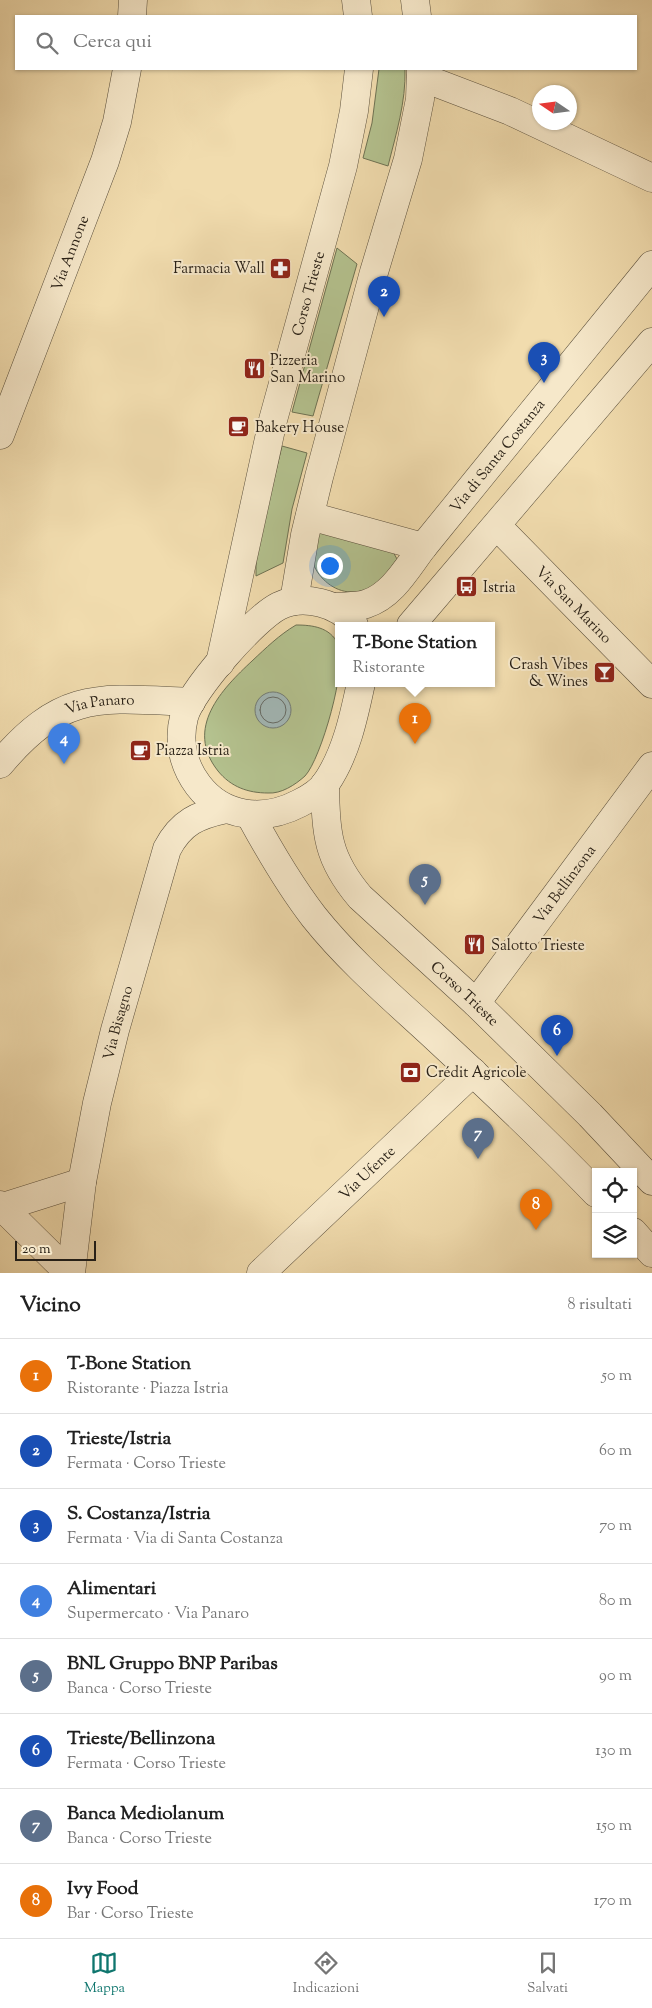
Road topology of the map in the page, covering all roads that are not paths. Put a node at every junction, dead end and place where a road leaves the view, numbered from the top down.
1 (134, 0) edge
2 (356, 0) edge
3 (415, 0) edge
4 (132, 15) edge
5 (358, 15) edge
6 (418, 15) edge
7 (127, 70) edge
8 (359, 70) edge
9 (421, 73) edge
10 (652, 178) edge
11 (652, 265) edge
12 (652, 342) edge
13 (0, 434) edge
14 (310, 516) junction
15 (497, 526) junction
16 (430, 538) junction
17 (294, 601) junction
18 (344, 616) edge
19 (413, 622) edge
20 (220, 663) junction
21 (651, 680) edge
22 (360, 687) edge
23 (191, 702) junction
24 (0, 764) edge
25 (652, 766) edge
26 (326, 784) junction
27 (238, 812) junction
28 (476, 1003) junction
29 (473, 1072) junction
30 (652, 1181) edge
31 (82, 1182) junction
32 (592, 1189) edge
33 (1, 1206) edge
34 (637, 1236) edge
35 (652, 1253) edge
36 (70, 1273) edge
37 (261, 1273) edge

1 - 4 street
2 - 5 street
3 - 6 street
7 - 13 street, Via Annone
8 - 20 street, Corso Trieste
9 - 10 street
9 - 14 street
11 - 16 street, Via di Santa Costanza
12 - 15 street
14 - 16 street
14 - 17 street
15 - 19 street
15 - 21 street, Via San Marino
16 - 18 street
17 - 18 street
17 - 20 street
20 - 23 street
22 - 26 street
23 - 24 street, Via Panaro
23 - 27 street
25 - 28 street, Via Bellinzona
26 - 27 street
26 - 28 street, Corso Trieste
27 - 29 street
27 - 31 street, Via Bisagno
28 - 30 street, Corso Trieste
29 - 32 street
29 - 37 street, Via Ufente
31 - 33 street
31 - 36 street, Via Bisagno
33 - 36 street
34 - 35 street

